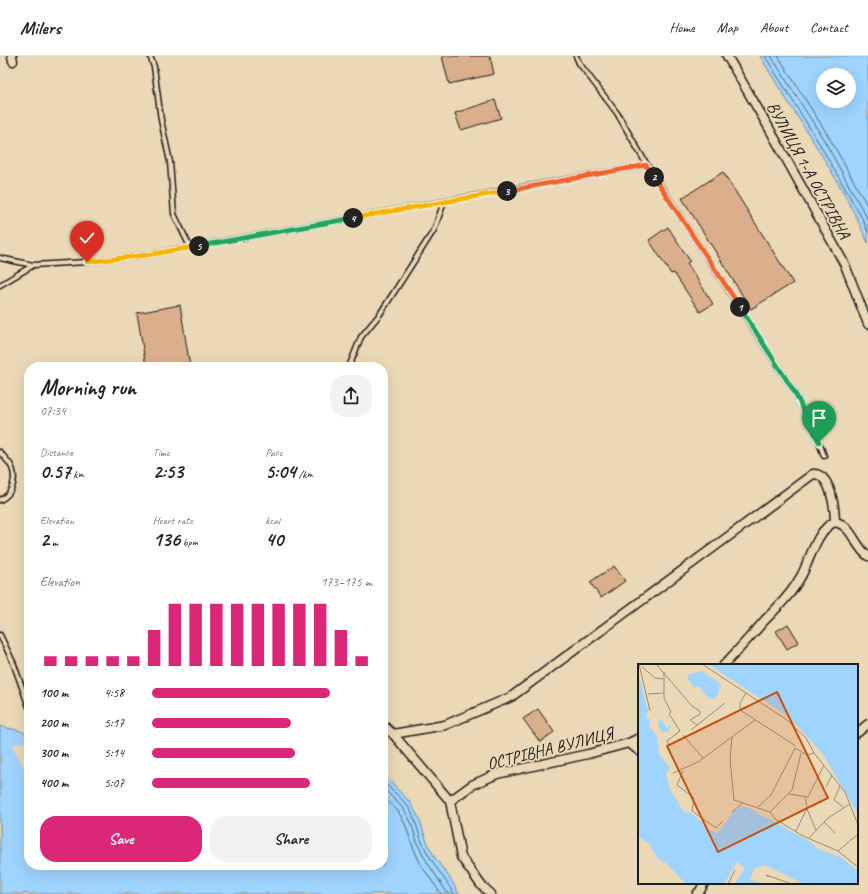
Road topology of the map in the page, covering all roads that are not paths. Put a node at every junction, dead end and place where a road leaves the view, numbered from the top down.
1 (150, 56) edge
2 (576, 56) edge
3 (726, 56) edge
4 (646, 165) junction
5 (444, 202) junction
6 (190, 248) junction
7 (0, 258) edge
8 (33, 265) junction
9 (0, 285) edge
10 (868, 324) edge
11 (350, 362) edge
12 (0, 452) edge
13 (824, 456) dead end
14 (0, 500) edge
15 (835, 522) junction
16 (868, 556) edge
17 (0, 635) edge
18 (725, 664) edge
19 (24, 693) edge
20 (868, 724) edge
21 (388, 730) edge
22 (858, 732) edge
23 (393, 734) junction
24 (638, 738) edge
25 (629, 743) junction
26 (638, 750) edge
27 (450, 802) junction
28 (704, 884) edge
29 (491, 894) edge
30 (697, 894) edge

1 - 6 lane
2 - 4 lane
3 - 10 street, ВУЛИЦЯ 1-А ОСТРІВНА
4 - 5 lane
4 - 13 lane
5 - 6 lane
5 - 11 lane
6 - 8 lane
7 - 8 lane
8 - 9 lane
12 - 14 lane
15 - 16 street
15 - 18 street
15 - 23 street
17 - 19 lane
20 - 22 street
21 - 23 street
23 - 27 street
24 - 25 street, ОСТРІВНА ВУЛИЦЯ
25 - 26 street
25 - 27 street, ОСТРІВНА ВУЛИЦЯ
27 - 29 street
28 - 30 street

